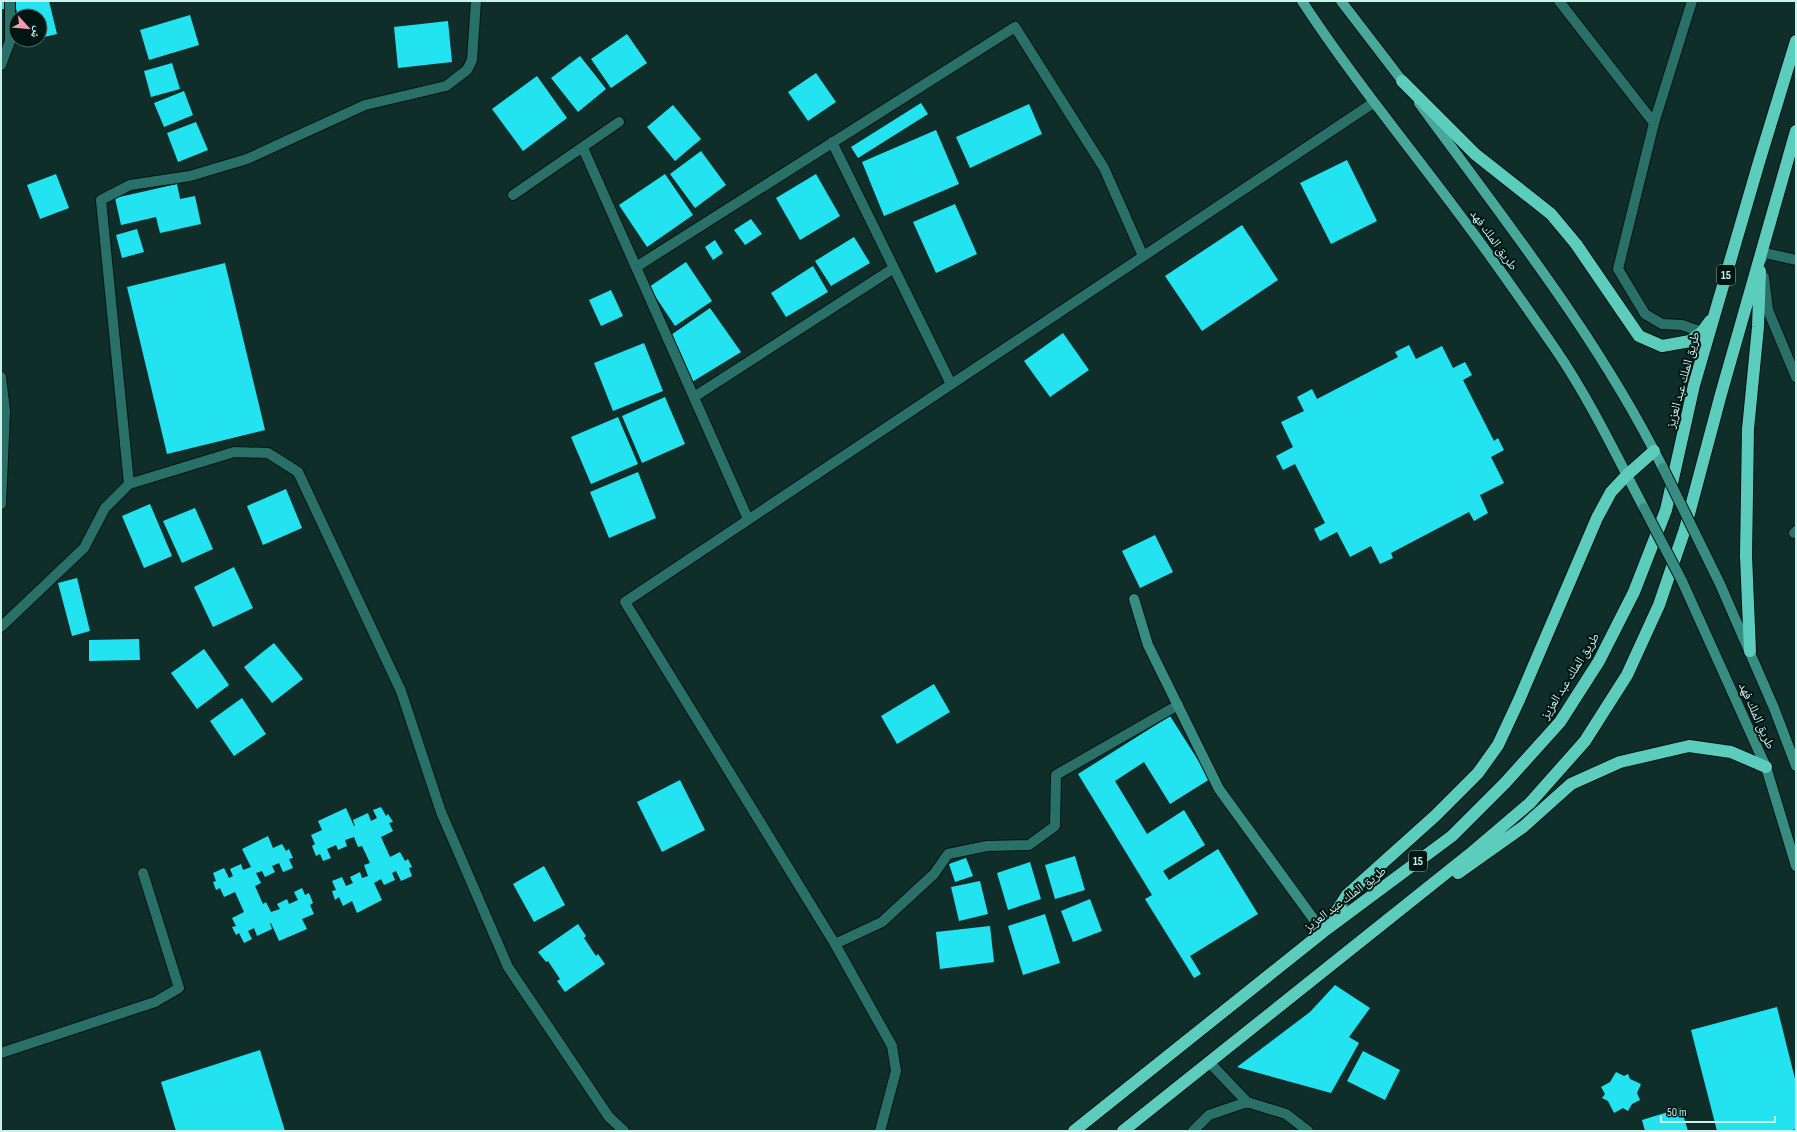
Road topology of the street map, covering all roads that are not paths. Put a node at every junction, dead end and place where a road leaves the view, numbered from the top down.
1 (10, 1) edge
2 (476, 1) edge
3 (1302, 1) edge
4 (1341, 1) edge
5 (1559, 1) edge
6 (1692, 1) edge
7 (1796, 41) edge
8 (1, 65) edge
9 (1402, 81) junction
10 (1373, 103) junction
11 (619, 122) dead end
12 (1654, 123) junction
13 (1796, 130) edge
14 (832, 142) junction
15 (583, 148) junction
16 (513, 195) dead end
17 (1761, 252) junction
18 (1143, 256) junction
19 (1796, 260) edge
20 (636, 267) junction
21 (894, 268) junction
22 (1715, 313) junction
23 (1702, 332) junction
24 (1, 377) edge
25 (1796, 377) edge
26 (951, 384) junction
27 (694, 398) junction
28 (1654, 451) junction
29 (1626, 475) junction
30 (129, 484) junction
31 (1, 504) edge
32 (748, 519) junction
33 (1134, 600) dead end
34 (1, 627) edge
35 (1750, 652) junction
36 (1178, 705) junction
37 (1796, 766) edge
38 (1766, 767) junction
39 (1796, 866) edge
40 (143, 873) dead end
41 (1323, 932) junction
42 (1367, 936) junction
43 (835, 944) junction
44 (1, 1053) edge
45 (1209, 1062) junction
46 (1247, 1102) junction
47 (624, 1131) edge
48 (880, 1131) edge
49 (1074, 1131) edge
50 (1123, 1131) edge
51 (1193, 1131) edge
52 (1308, 1131) edge

1 - 8 street
2 - 30 street
3 - 10 main road, طريق الملك فهد
4 - 9 main road, طريق الملك فهد
5 - 12 street
6 - 12 street
7 - 22 highway, طريق الملك عبد العزيز / 15
9 - 23 highway
9 - 28 main road, طريق الملك فهد
10 - 18 street
10 - 29 main road, طريق الملك فهد
11 - 15 street
12 - 23 street
13 - 17 highway, 15
14 - 18 street
14 - 20 street
14 - 21 street
15 - 16 street
15 - 20 street
17 - 19 street
17 - 25 street
17 - 35 highway
17 - 42 highway, 15
18 - 26 street
20 - 27 street
21 - 26 street
21 - 27 street
22 - 23 highway
22 - 41 highway, طريق الملك عبد العزيز / 15
24 - 31 street
26 - 32 street
27 - 32 street
28 - 29 highway
28 - 35 main road, طريق الملك فهد, bridge
29 - 38 main road, طريق الملك فهد, bridge
29 - 41 highway
30 - 34 street
30 - 47 street
32 - 43 street
33 - 36 main road
35 - 37 main road, طريق الملك فهد
36 - 41 main road
36 - 43 street
38 - 39 main road, طريق الملك فهد
38 - 42 highway
40 - 44 street
41 - 49 highway, طريق الملك عبد العزيز / 15
42 - 45 highway, 15
43 - 48 street
45 - 46 street
45 - 50 highway, 15
46 - 51 street
46 - 52 street

